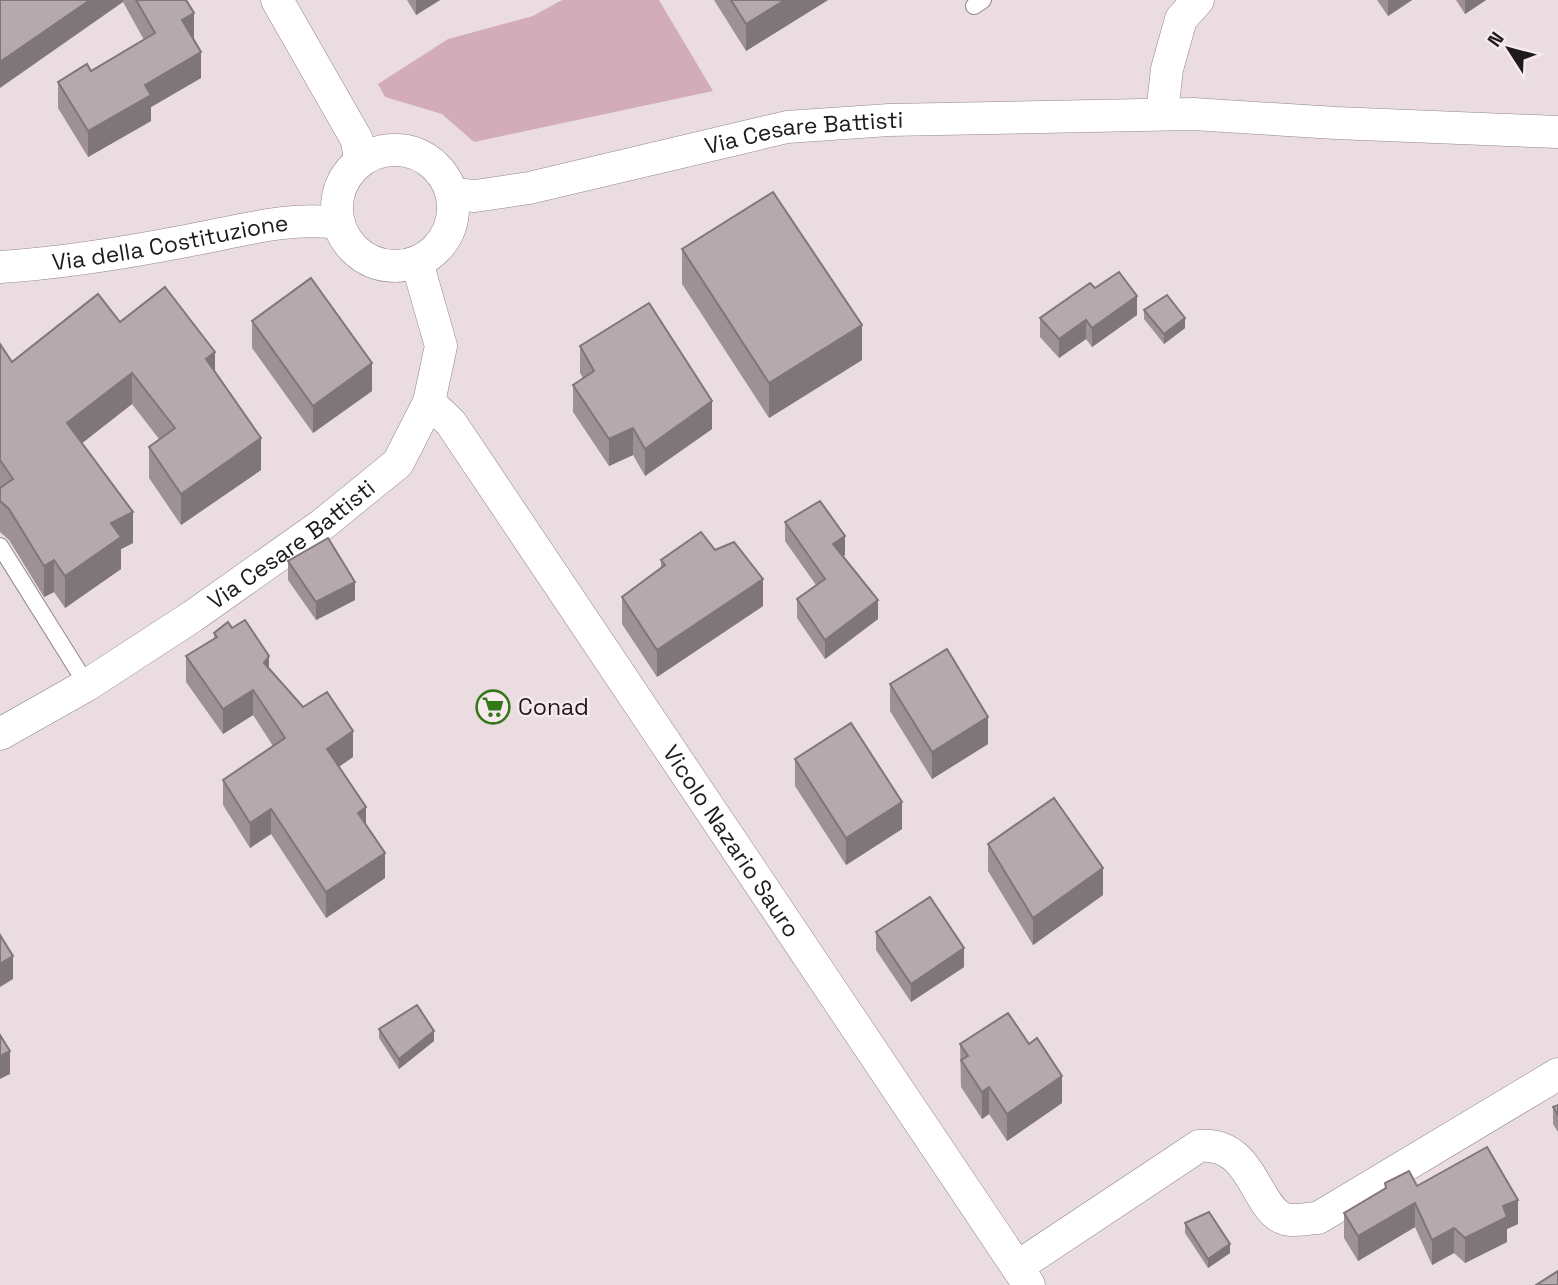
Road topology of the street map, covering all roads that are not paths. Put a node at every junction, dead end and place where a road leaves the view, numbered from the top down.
1 (277, 0) edge
2 (1198, 0) edge
3 (1162, 113) junction
4 (1558, 132) edge
5 (360, 161) junction
6 (452, 194) junction
7 (339, 223) junction
8 (417, 262) junction
9 (0, 267) edge
10 (429, 402) junction
11 (0, 546) edge
12 (87, 685) junction
13 (0, 734) edge
14 (1558, 1074) edge
15 (1023, 1276) edge

1 - 5 street
2 - 3 street
3 - 4 street, Via Cesare Battisti
3 - 6 street, Via Cesare Battisti
5 - 6 street
5 - 7 street
6 - 8 street
7 - 8 street
7 - 9 street, Via della Costituzione
8 - 10 street, Via Cesare Battisti
10 - 12 street, Via Cesare Battisti
10 - 15 street, Vicolo Nazario Sauro
11 - 12 lane
12 - 13 street, Via Cesare Battisti
14 - 15 street

